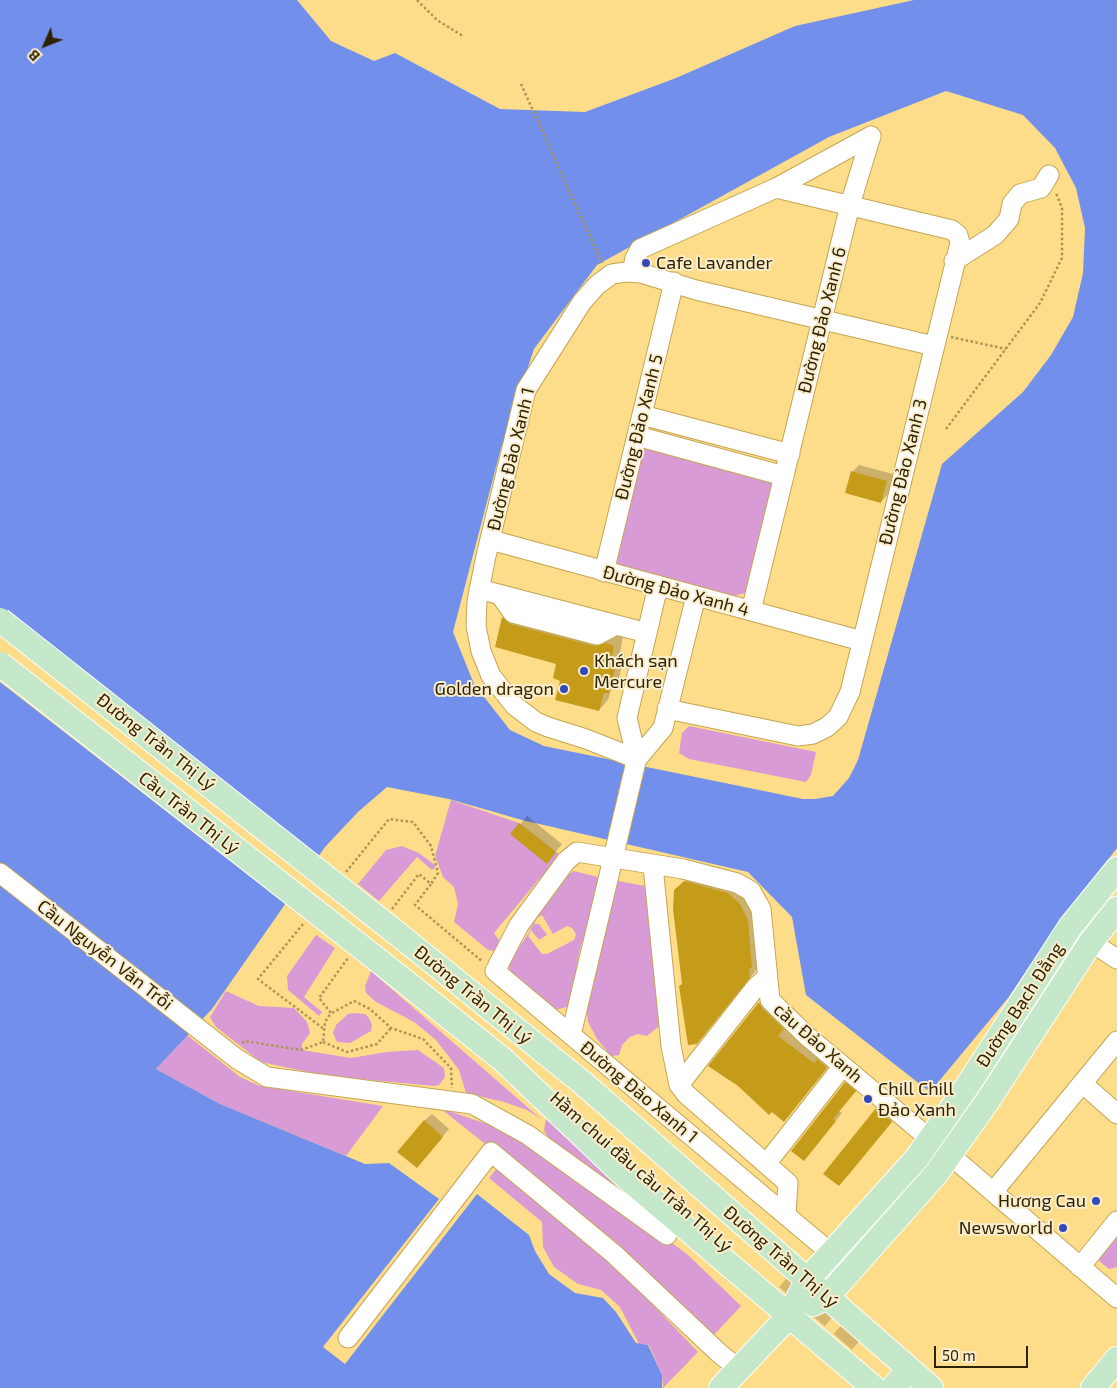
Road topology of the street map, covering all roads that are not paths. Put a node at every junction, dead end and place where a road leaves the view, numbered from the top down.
1 (1049, 175) road end
2 (776, 188) junction
3 (850, 205) junction
4 (954, 260) junction
5 (632, 272) junction
6 (674, 282) junction
7 (822, 320) junction
8 (936, 340) junction
9 (642, 415) junction
10 (637, 436) junction
11 (790, 454) junction
12 (784, 476) junction
13 (491, 540) junction
14 (604, 572) junction
15 (658, 586) junction
16 (479, 589) junction
17 (696, 596) junction
18 (751, 611) junction
19 (0, 620) edge
20 (647, 633) junction
21 (862, 641) junction
22 (0, 664) edge
23 (667, 709) junction
24 (636, 763) junction
25 (614, 852) junction
26 (653, 866) junction
27 (1117, 869) edge
28 (0, 872) edge
29 (1117, 909) edge
30 (1070, 927) junction
31 (1091, 942) junction
32 (1117, 959) edge
33 (379, 961) joint
34 (766, 978) junction
35 (518, 1032) joint
36 (571, 1035) junction
37 (1117, 1041) edge
38 (502, 1059) junction
39 (843, 1066) junction
40 (1082, 1084) junction
41 (679, 1085) junction
42 (1117, 1114) edge
43 (930, 1139) junction
44 (950, 1155) junction
45 (766, 1164) junction
46 (993, 1192) junction
47 (786, 1215) junction
48 (1117, 1221) edge
49 (667, 1235) dead end
50 (832, 1254) junction
51 (1080, 1267) junction
52 (791, 1282) junction
53 (1114, 1290) edge
54 (827, 1297) junction
55 (789, 1316) junction
56 (348, 1338) dead end
57 (1117, 1359) edge
58 (739, 1369) junction
59 (909, 1369) junction
60 (1117, 1381) edge
61 (721, 1388) edge
62 (874, 1388) edge
63 (893, 1388) edge
64 (931, 1388) edge
65 (1093, 1388) edge
66 (1111, 1388) edge

1 - 4 street
2 - 3 street, Đường Đảo Xanh 3
2 - 3 street, Đường Đảo Xanh 6
2 - 5 street, Đường Đảo Xanh 6
3 - 4 street, Đường Đảo Xanh 3
3 - 7 street, Đường Đảo Xanh 6
4 - 8 street, Đường Đảo Xanh 3
5 - 6 street, Đường Đảo Xanh 1
5 - 13 street, Đường Đảo Xanh 1
6 - 7 street, Đường Đảo Xanh 1
6 - 9 street, Đường Đảo Xanh 5
7 - 8 street, Đường Đảo Xanh 1
7 - 11 street, Đường Đảo Xanh 6
8 - 21 street, Đường Đảo Xanh 3
9 - 10 street, Đường Đảo Xanh 5
9 - 11 street
10 - 12 street
10 - 14 street, Đường Đảo Xanh 5
11 - 12 street, Đường Đảo Xanh 6
12 - 18 street, Đường Đảo Xanh 6
13 - 14 street, Đường Đảo Xanh 4
13 - 16 street, Đường Đảo Xanh 1
14 - 15 street, Đường Đảo Xanh 4
15 - 17 street, Đường Đảo Xanh 4
15 - 20 street, Đường Đảo Xanh 1
16 - 20 street
16 - 24 street, Đường Đảo Xanh 1
17 - 18 street, Đường Đảo Xanh 4
17 - 23 street, Đường Đảo Xanh 1
18 - 21 street, Đường Đảo Xanh 4
19 - 35 main road, Đường Trần Thị Lý, bridge
20 - 24 street, Đường Đảo Xanh 1
21 - 23 street, Đường Đảo Xanh 3
22 - 33 main road, Cầu Trần Thị Lý, bridge
23 - 24 street, Đường Đảo Xanh 1
24 - 25 street, Đường Đảo Xanh 1
25 - 26 street, cầu Đảo Xanh
25 - 36 street, Đường Đảo Xanh 1
25 - 36 street, cầu Đảo Xanh
26 - 34 street, cầu Đảo Xanh
26 - 41 street
27 - 30 main road, Đường Bạch Đằng
28 - 49 street, Cầu Nguyễn Văn Trỗi
29 - 31 main road, Đường Bạch Đằng
30 - 31 main road
30 - 43 main road, Đường Bạch Đằng
31 - 32 street
31 - 44 main road, Đường Bạch Đằng
33 - 38 main road, Đường Trần Thị Lý
34 - 39 street, cầu Đảo Xanh
34 - 41 street
35 - 52 main road, Hầm chui đầu cầu Trần Thị Lý
36 - 47 street, Đường Đảo Xanh 1
37 - 40 street
38 - 52 main road, Hầm chui đầu cầu Trần Thị Lý
38 - 55 main road, Đường Trần Thị Lý
39 - 43 street, cầu Đảo Xanh
39 - 45 street
40 - 42 street
40 - 46 street
41 - 45 street
43 - 44 main road
43 - 50 main road, Đường Bạch Đằng
44 - 46 street
44 - 54 main road, Đường Bạch Đằng
45 - 47 street
46 - 51 street
47 - 50 street, Đường Đảo Xanh 1
48 - 51 street
50 - 52 main road, Đường Bạch Đằng
51 - 53 street
52 - 54 main road, Đường Trần Thị Lý
52 - 55 main road, Đường Bạch Đằng
54 - 55 main road
54 - 59 main road, Đường Trần Thị Lý
55 - 58 main road
55 - 62 main road, Đường Trần Thị Lý
56 - 58 street
57 - 65 main road
58 - 61 main road
59 - 63 main road
59 - 64 main road, Đường Trần Thị Lý
60 - 66 main road

